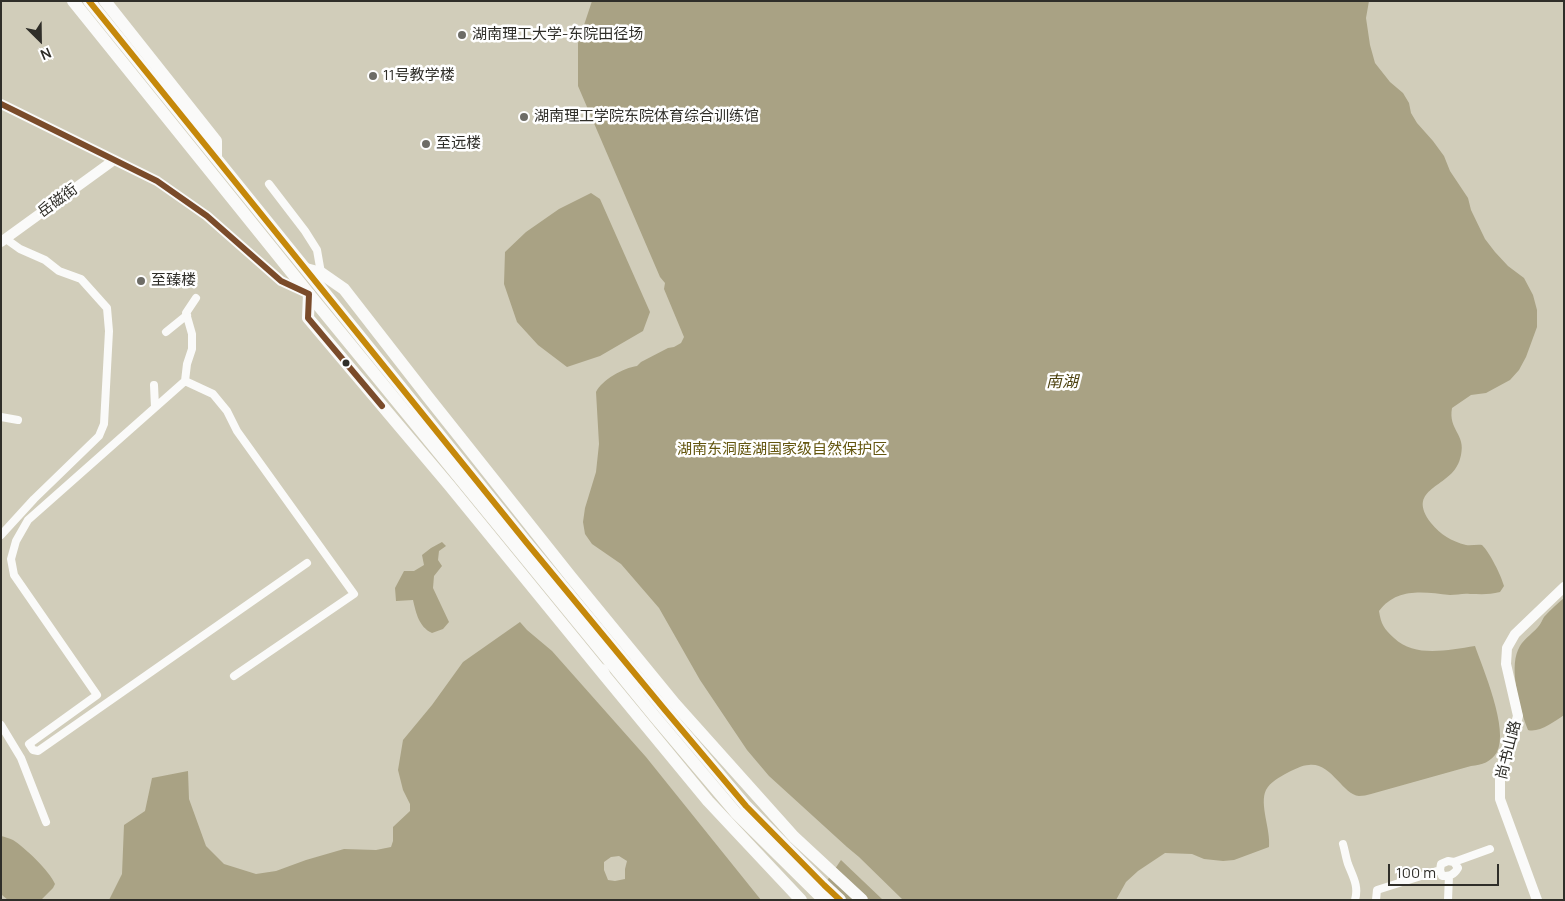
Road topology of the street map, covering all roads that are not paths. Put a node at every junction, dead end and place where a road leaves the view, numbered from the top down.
1 (73, 1) edge
2 (89, 1) edge
3 (105, 1) edge
4 (1, 104) edge
5 (216, 158) junction
6 (114, 160) junction
7 (269, 184) dead end
8 (4, 241) edge
9 (306, 268) junction
10 (321, 273) junction
11 (309, 294) junction
12 (328, 297) junction
13 (196, 298) dead end
14 (187, 315) junction
15 (166, 332) dead end
16 (185, 381) junction
17 (154, 385) dead end
18 (155, 407) junction
19 (1, 418) edge
20 (18, 420) dead end
21 (1, 534) edge
22 (307, 563) dead end
23 (1564, 587) edge
24 (576, 620) junction
25 (599, 622) junction
26 (561, 623) junction
27 (588, 645) junction
28 (619, 655) junction
29 (234, 676) dead end
30 (605, 676) junction
31 (660, 714) junction
32 (1, 725) edge
33 (46, 822) dead end
34 (1343, 844) dead end
35 (1490, 849) dead end
36 (1454, 862) junction
37 (1440, 870) junction
38 (1449, 876) junction
39 (801, 900) edge
40 (824, 900) edge
41 (840, 900) edge
42 (862, 900) edge
43 (1354, 900) edge
44 (1376, 900) edge
45 (1448, 900) edge
46 (1537, 900) edge

1 - 11 main road
2 - 5 main road
3 - 5 main road
4 - 6 street
5 - 9 main road
6 - 8 street, 岳磁街
6 - 11 street
7 - 10 street
8 - 21 street
9 - 10 main road
9 - 12 main road
10 - 12 main road
10 - 25 main road
11 - 24 main road
11 - 26 main road
12 - 25 main road
13 - 14 street
14 - 15 street
14 - 16 street
16 - 18 street
16 - 29 street
17 - 18 street
18 - 22 street
19 - 20 street
23 - 46 street, 尚书山路
24 - 27 main road
24 - 28 main road
25 - 28 main road
25 - 28 main road
26 - 27 main road
26 - 30 main road
27 - 28 main road
27 - 30 main road
28 - 31 main road
30 - 31 main road
31 - 39 main road
31 - 40 main road
31 - 41 main road
31 - 42 main road
32 - 33 street
34 - 43 street
35 - 36 street
36 - 37 street
36 - 38 street
37 - 38 street
37 - 44 street
38 - 45 street

